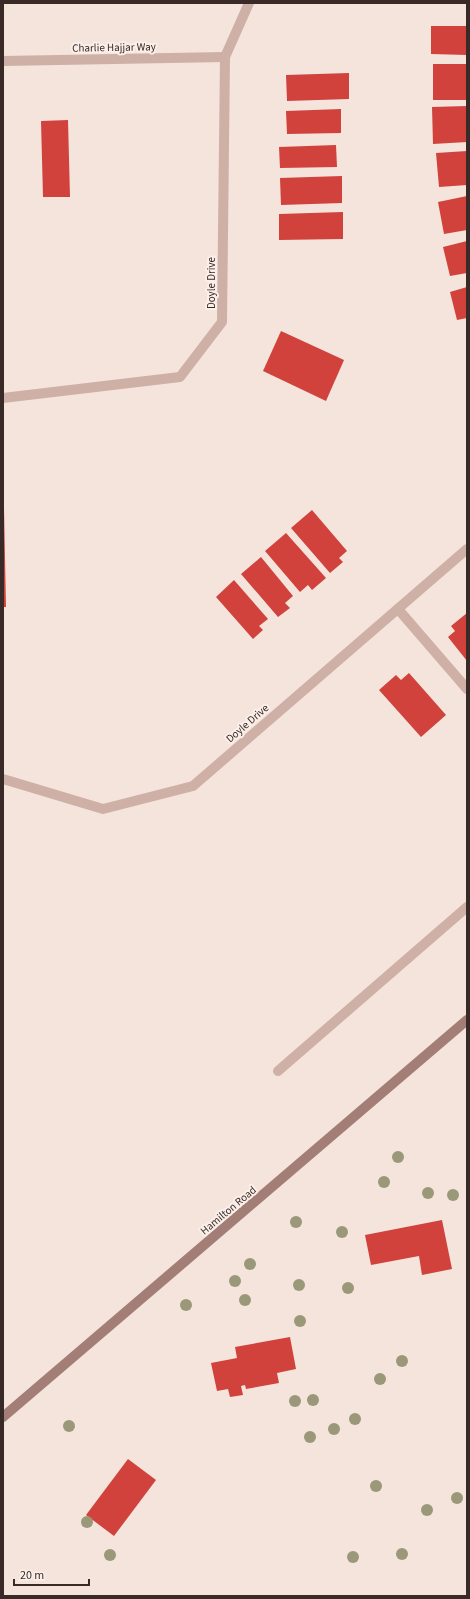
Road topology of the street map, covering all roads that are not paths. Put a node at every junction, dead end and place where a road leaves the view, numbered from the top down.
1 (249, 3) edge
2 (225, 57) junction
3 (3, 61) edge
4 (3, 398) edge
5 (467, 549) edge
6 (398, 609) junction
7 (467, 689) edge
8 (3, 778) edge
9 (467, 907) edge
10 (467, 1020) edge
11 (278, 1071) dead end
12 (3, 1417) edge

1 - 2 street, Doyle Drive
2 - 3 street, Charlie Hajjar Way
2 - 4 street, Doyle Drive
5 - 6 street, Doyle Drive
6 - 7 street
6 - 8 street, Doyle Drive
9 - 11 street
10 - 12 main road, Hamilton Road

